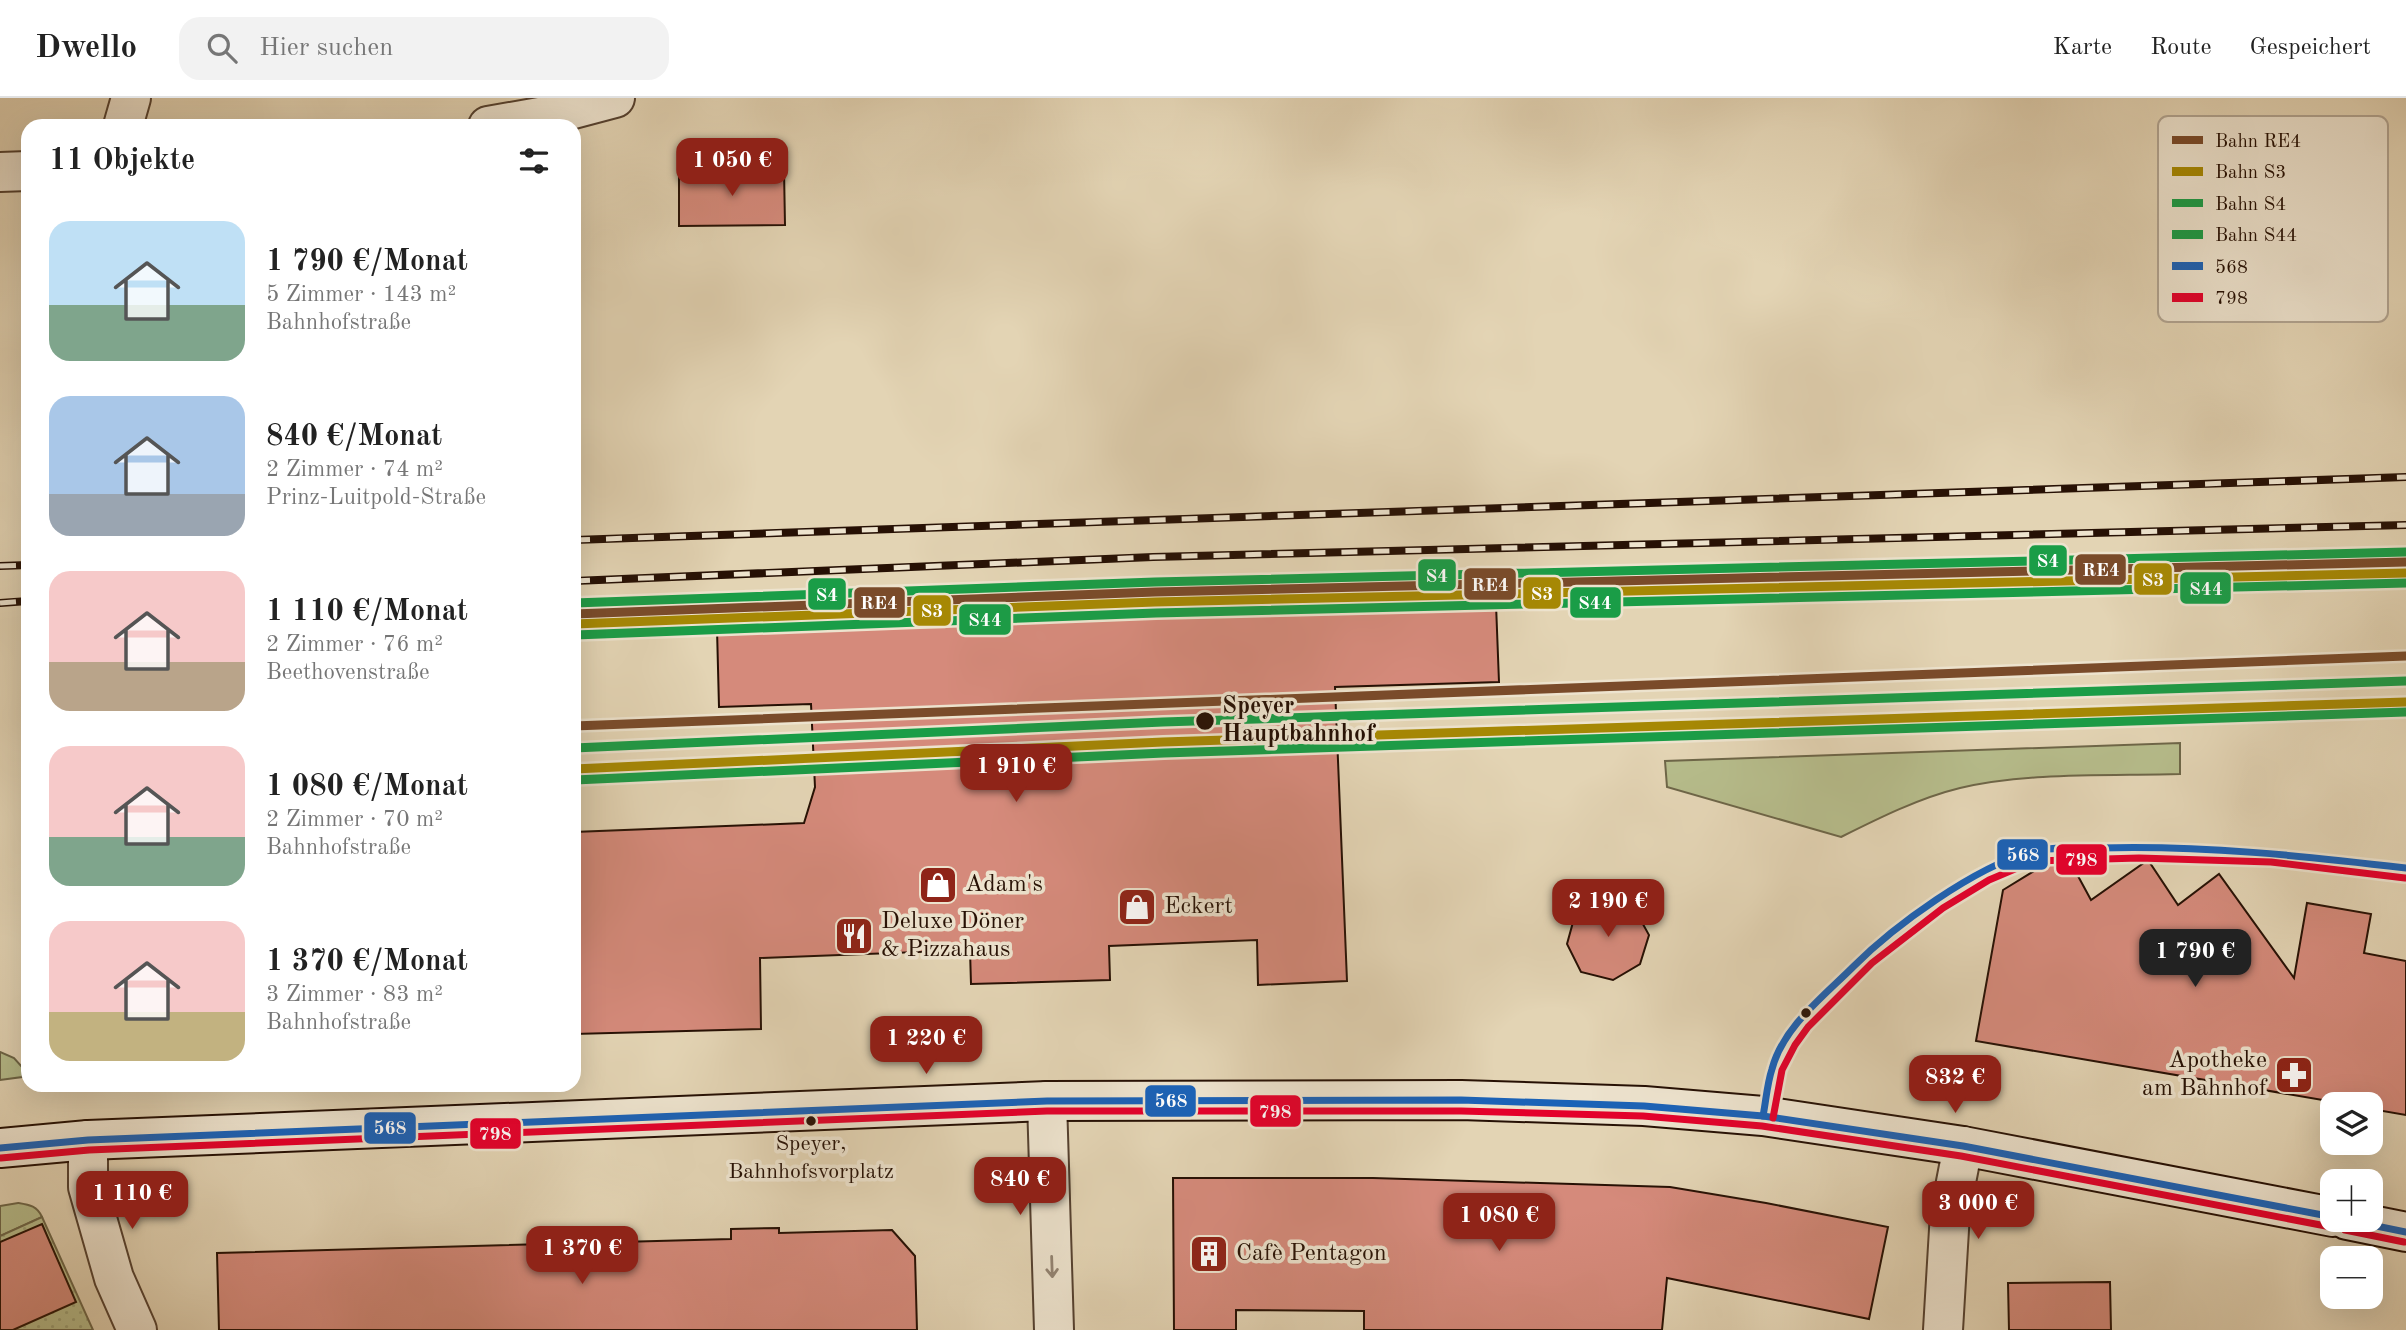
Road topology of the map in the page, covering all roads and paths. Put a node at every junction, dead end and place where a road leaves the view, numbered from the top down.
1 (131, 98) edge
2 (615, 98) edge
3 (125, 119) edge
4 (528, 119) edge
5 (21, 171) edge
6 (0, 172) edge
7 (1047, 1101) junction
8 (88, 1140) junction
9 (1964, 1146) junction
10 (0, 1148) edge
11 (2320, 1214) edge
12 (2383, 1227) edge
13 (2406, 1232) edge
14 (136, 1330) edge
15 (1054, 1330) edge
16 (1943, 1330) edge

1 - 3 main road
2 - 4 main road
5 - 6 main road
7 - 8 main road
7 - 9 main road
7 -> 15 main road
8 - 10 main road
8 - 14 main road
9 - 11 main road
9 - 16 main road
12 - 13 main road

